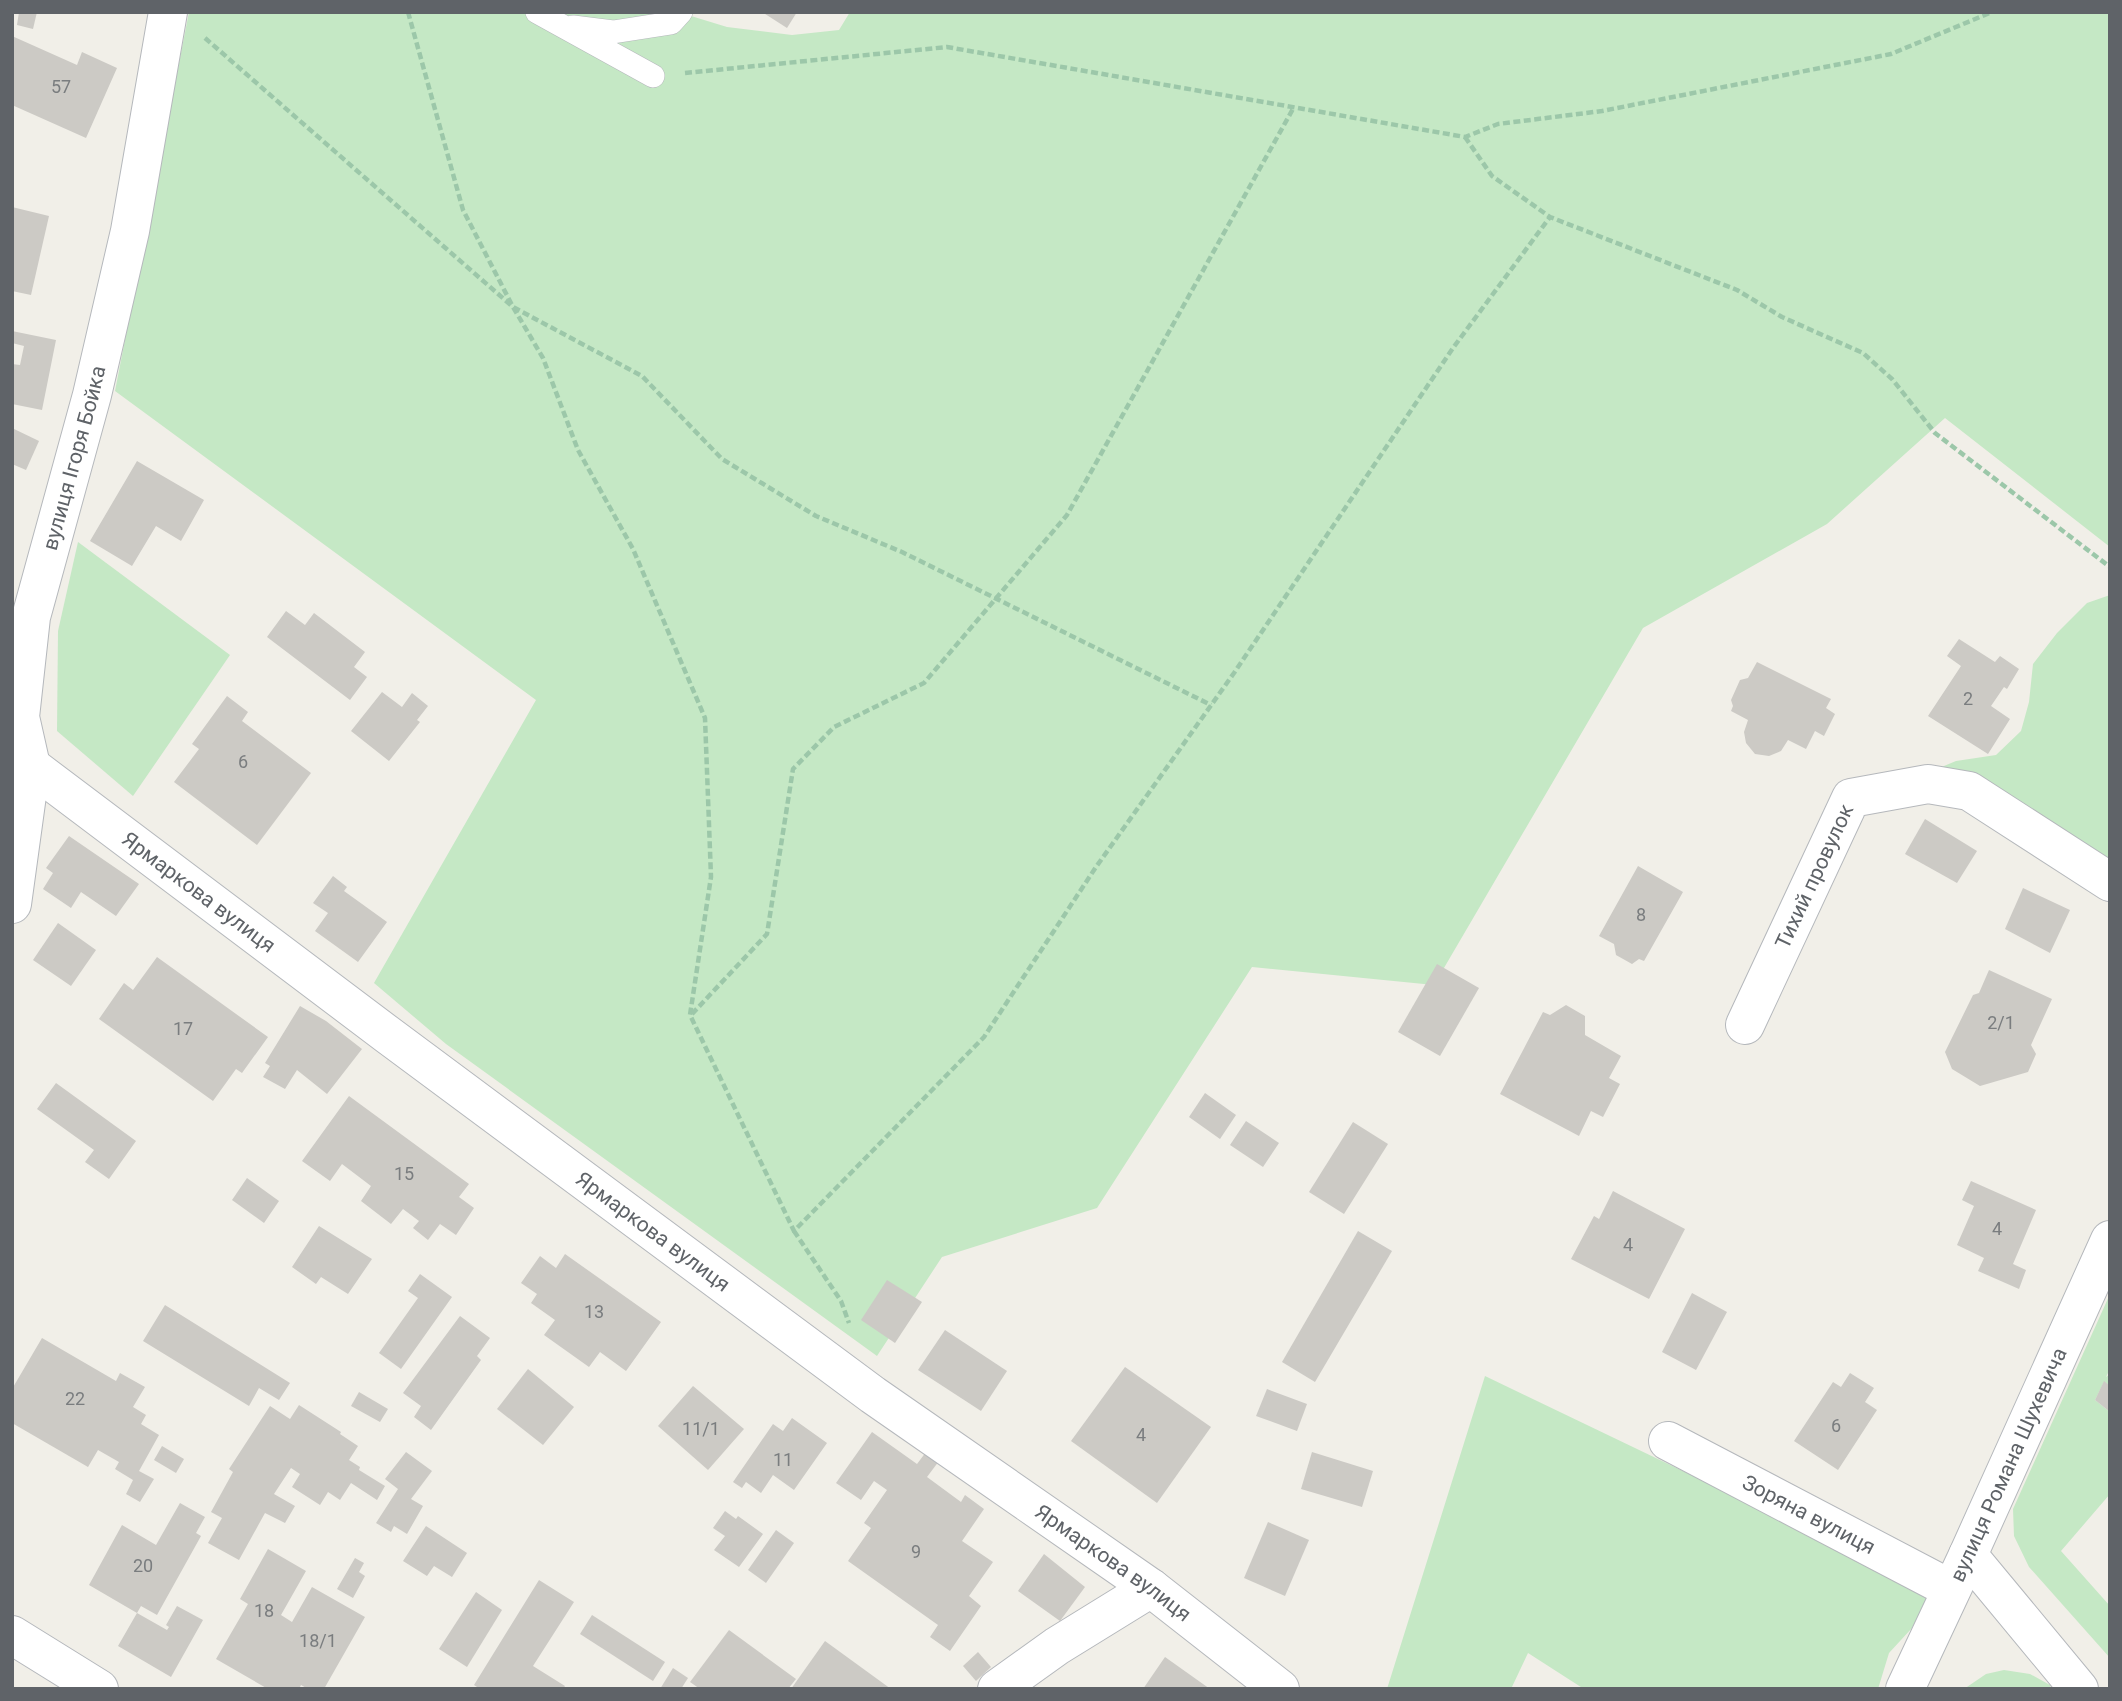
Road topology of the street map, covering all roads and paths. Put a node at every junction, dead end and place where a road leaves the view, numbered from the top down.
1 (408, 12) edge
2 (537, 12) edge
3 (681, 12) edge
4 (1992, 12) edge
5 (168, 14) edge
6 (560, 25) junction
7 (653, 76) joint
8 (1294, 107) junction
9 (1465, 137) junction
10 (1550, 217) junction
11 (513, 307) junction
12 (2110, 567) edge
13 (997, 598) junction
14 (1211, 705) junction
15 (31, 766) junction
16 (2110, 882) edge
17 (12, 904) edge
18 (691, 1015) junction
19 (1745, 1025) dead end
20 (794, 1231) junction
21 (2110, 1240) edge
22 (849, 1324) dead end
23 (1668, 1441) dead end
24 (1968, 1555) junction
25 (1152, 1588) junction
26 (1950, 1592) junction
27 (12, 1635) edge
28 (99, 1689) edge
29 (997, 1689) edge
30 (1280, 1689) edge
31 (1905, 1689) edge
32 (2079, 1689) edge

1 - 11 path
2 - 6 lane
3 - 6 lane
4 - 9 path
5 - 11 path
5 - 15 street, вулиця Ігоря Бойка
6 - 7 lane
7 - 8 path
8 - 9 path
8 - 13 path
9 - 10 path
10 - 12 path
10 - 14 path
11 - 13 path
11 - 18 path
13 - 14 path
13 - 18 path
14 - 20 path
15 - 17 street, вулиця Ігоря Бойка
15 - 25 street, Ярмаркова вулиця
16 - 19 street, Тихий провулок
18 - 20 path
20 - 22 path
21 - 24 street, вулиця Романа Шухевича
23 - 26 street, Зоряна вулиця
24 - 26 street, вулиця Романа Шухевича
24 - 32 street
25 - 29 street
25 - 30 street, Ярмаркова вулиця
26 - 31 street, вулиця Романа Шухевича
27 - 28 street

